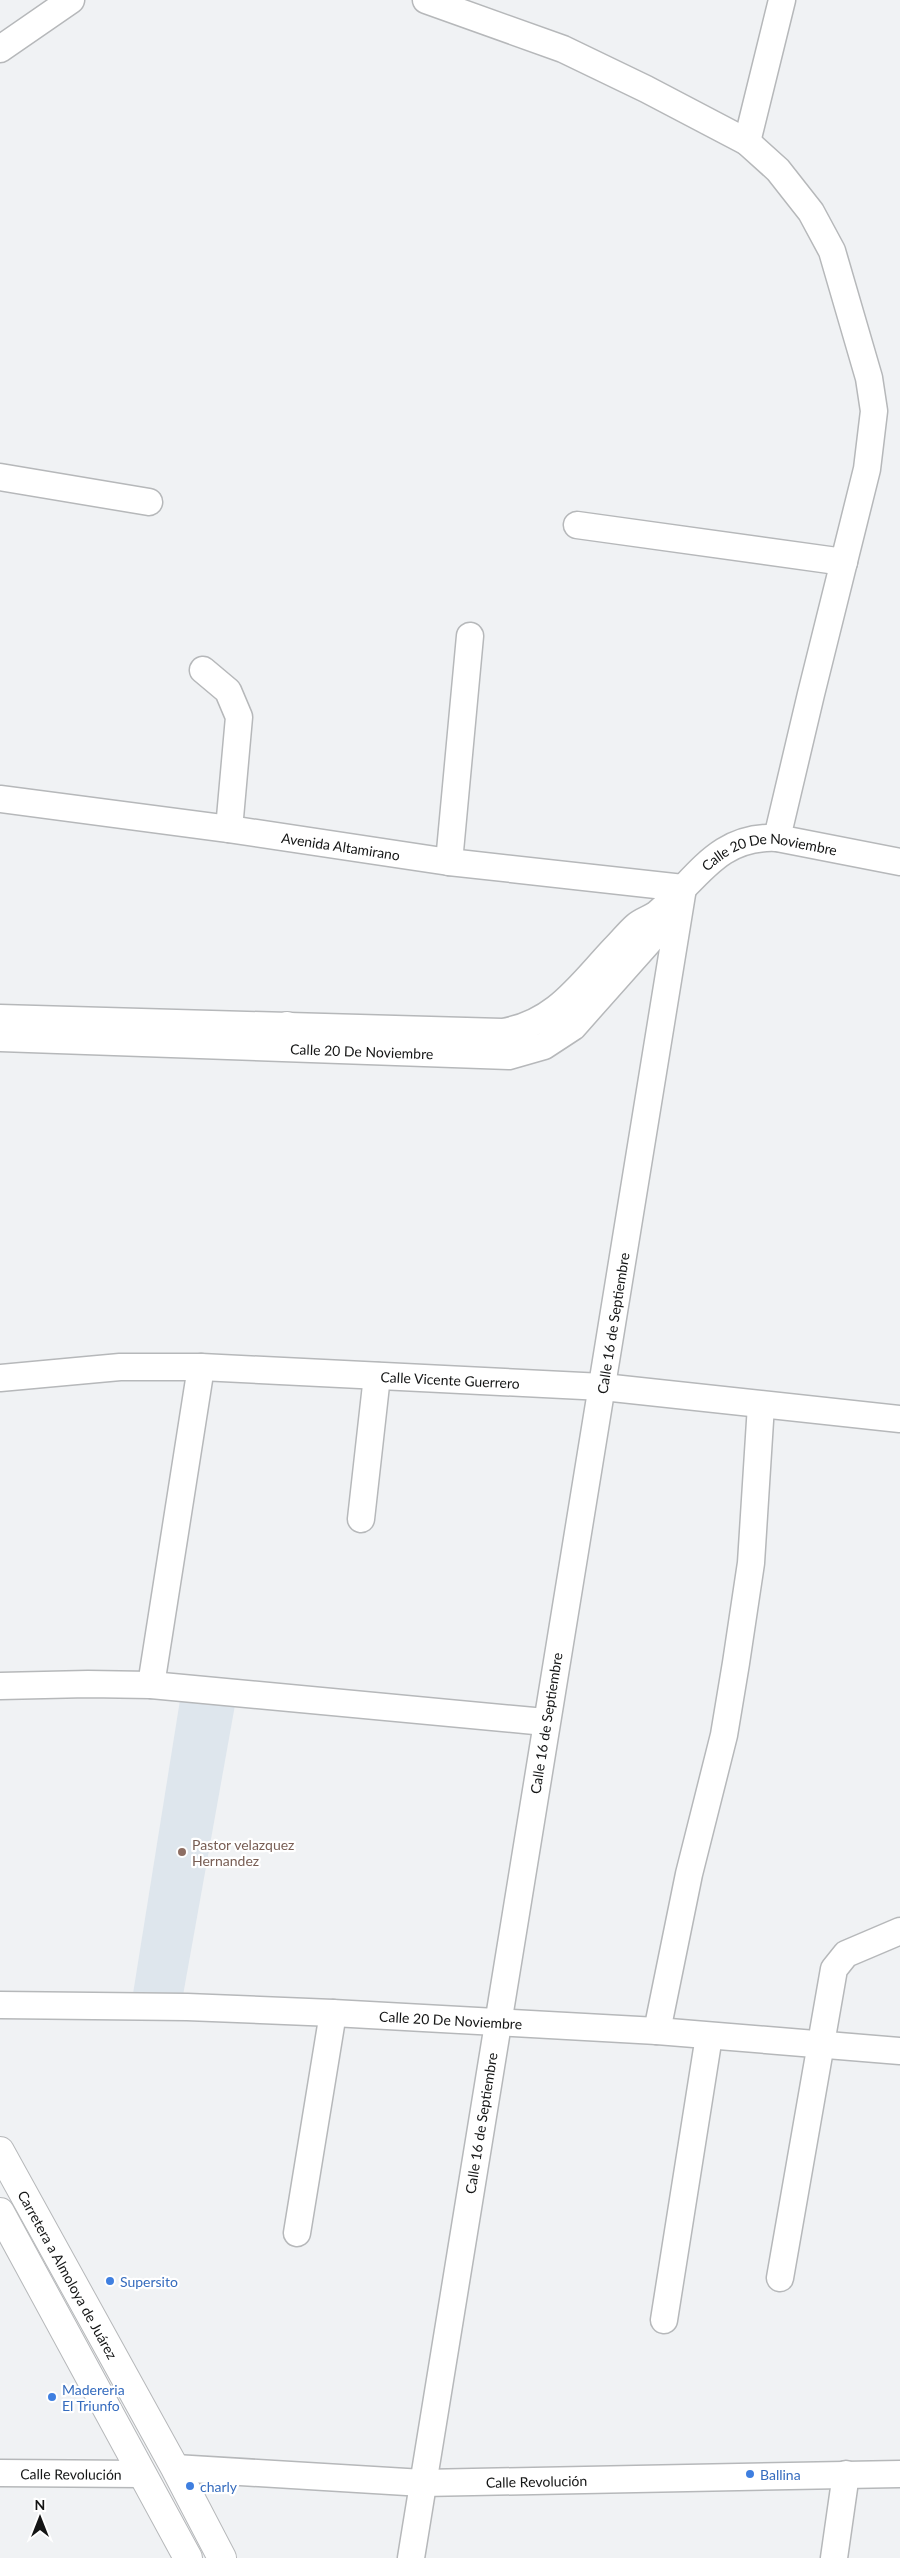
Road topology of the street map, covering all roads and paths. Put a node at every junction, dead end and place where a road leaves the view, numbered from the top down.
1 (71, 0) edge
2 (426, 0) edge
3 (782, 0) edge
4 (0, 50) edge
5 (747, 142) junction
6 (0, 477) edge
7 (149, 502) dead end
8 (577, 525) dead end
9 (844, 562) junction
10 (470, 636) dead end
11 (203, 670) dead end
12 (0, 799) edge
13 (229, 829) junction
14 (777, 838) junction
15 (449, 862) junction
16 (900, 862) edge
17 (683, 888) junction
18 (0, 1018) edge
19 (287, 1037) junction
20 (0, 1038) edge
21 (201, 1367) junction
22 (377, 1376) junction
23 (0, 1378) edge
24 (603, 1387) junction
25 (761, 1405) junction
26 (900, 1419) edge
27 (361, 1519) dead end
28 (151, 1685) junction
29 (0, 1686) edge
30 (545, 1722) junction
31 (900, 1932) edge
32 (0, 2005) edge
33 (333, 2013) junction
34 (497, 2023) junction
35 (657, 2031) junction
36 (709, 2036) junction
37 (821, 2045) junction
38 (900, 2051) edge
39 (0, 2151) edge
40 (0, 2212) edge
41 (43, 2229) junction
42 (297, 2232) dead end
43 (18, 2244) junction
44 (780, 2278) dead end
45 (664, 2320) dead end
46 (175, 2468) junction
47 (0, 2472) edge
48 (142, 2474) junction
49 (846, 2474) junction
50 (900, 2474) edge
51 (423, 2483) junction
52 (188, 2558) edge
53 (222, 2558) edge
54 (411, 2558) edge
55 (834, 2558) edge

1 - 4 street
2 - 5 street
3 - 5 street
5 - 9 street
6 - 7 street
8 - 9 street
9 - 14 street
10 - 15 street
11 - 13 street
12 - 13 street, Avenida Altamirano
13 - 15 street, Avenida Altamirano
14 - 16 street, Calle 20 De Noviembre
14 - 17 street, Calle 20 De Noviembre
15 - 17 street, Avenida Altamirano
17 - 19 street, Calle 20 De Noviembre
17 - 24 street, Calle 16 de Septiembre
18 - 19 street, Calle 20 De Noviembre
19 - 20 street, Calle 20 De Noviembre
21 - 22 street, Calle Vicente Guerrero
21 - 23 street, Calle Vicente Guerrero
21 - 28 street
22 - 24 street, Calle Vicente Guerrero
22 - 27 street
24 - 25 street, Calle Vicente Guerrero
24 - 30 street, Calle 16 de Septiembre
25 - 26 street, Calle Vicente Guerrero
25 - 35 street
28 - 29 street
28 - 30 street
30 - 34 street, Calle 16 de Septiembre
31 - 37 street
32 - 33 street, Calle 20 De Noviembre
33 - 34 street, Calle 20 De Noviembre
33 - 42 street
34 - 35 street, Calle 20 De Noviembre
34 - 51 street, Calle 16 de Septiembre
35 - 36 street, Calle 20 De Noviembre
36 - 37 street, Calle 20 De Noviembre
36 - 45 street
37 - 38 street, Calle 20 De Noviembre
37 - 44 street
39 - 41 main road, Carretera a Almoloya de Juárez
40 - 43 main road
41 - 43 main road
41 - 46 main road, Carretera a Almoloya de Juárez
43 - 48 main road
46 - 51 street, Calle Revolución
46 - 53 main road, Carretera a Almoloya de Juárez
47 - 48 street, Calle Revolución
48 - 52 main road
49 - 50 street, Calle Revolución
49 - 51 street, Calle Revolución
49 - 55 street
51 - 54 street, Calle 16 de Septiembre

